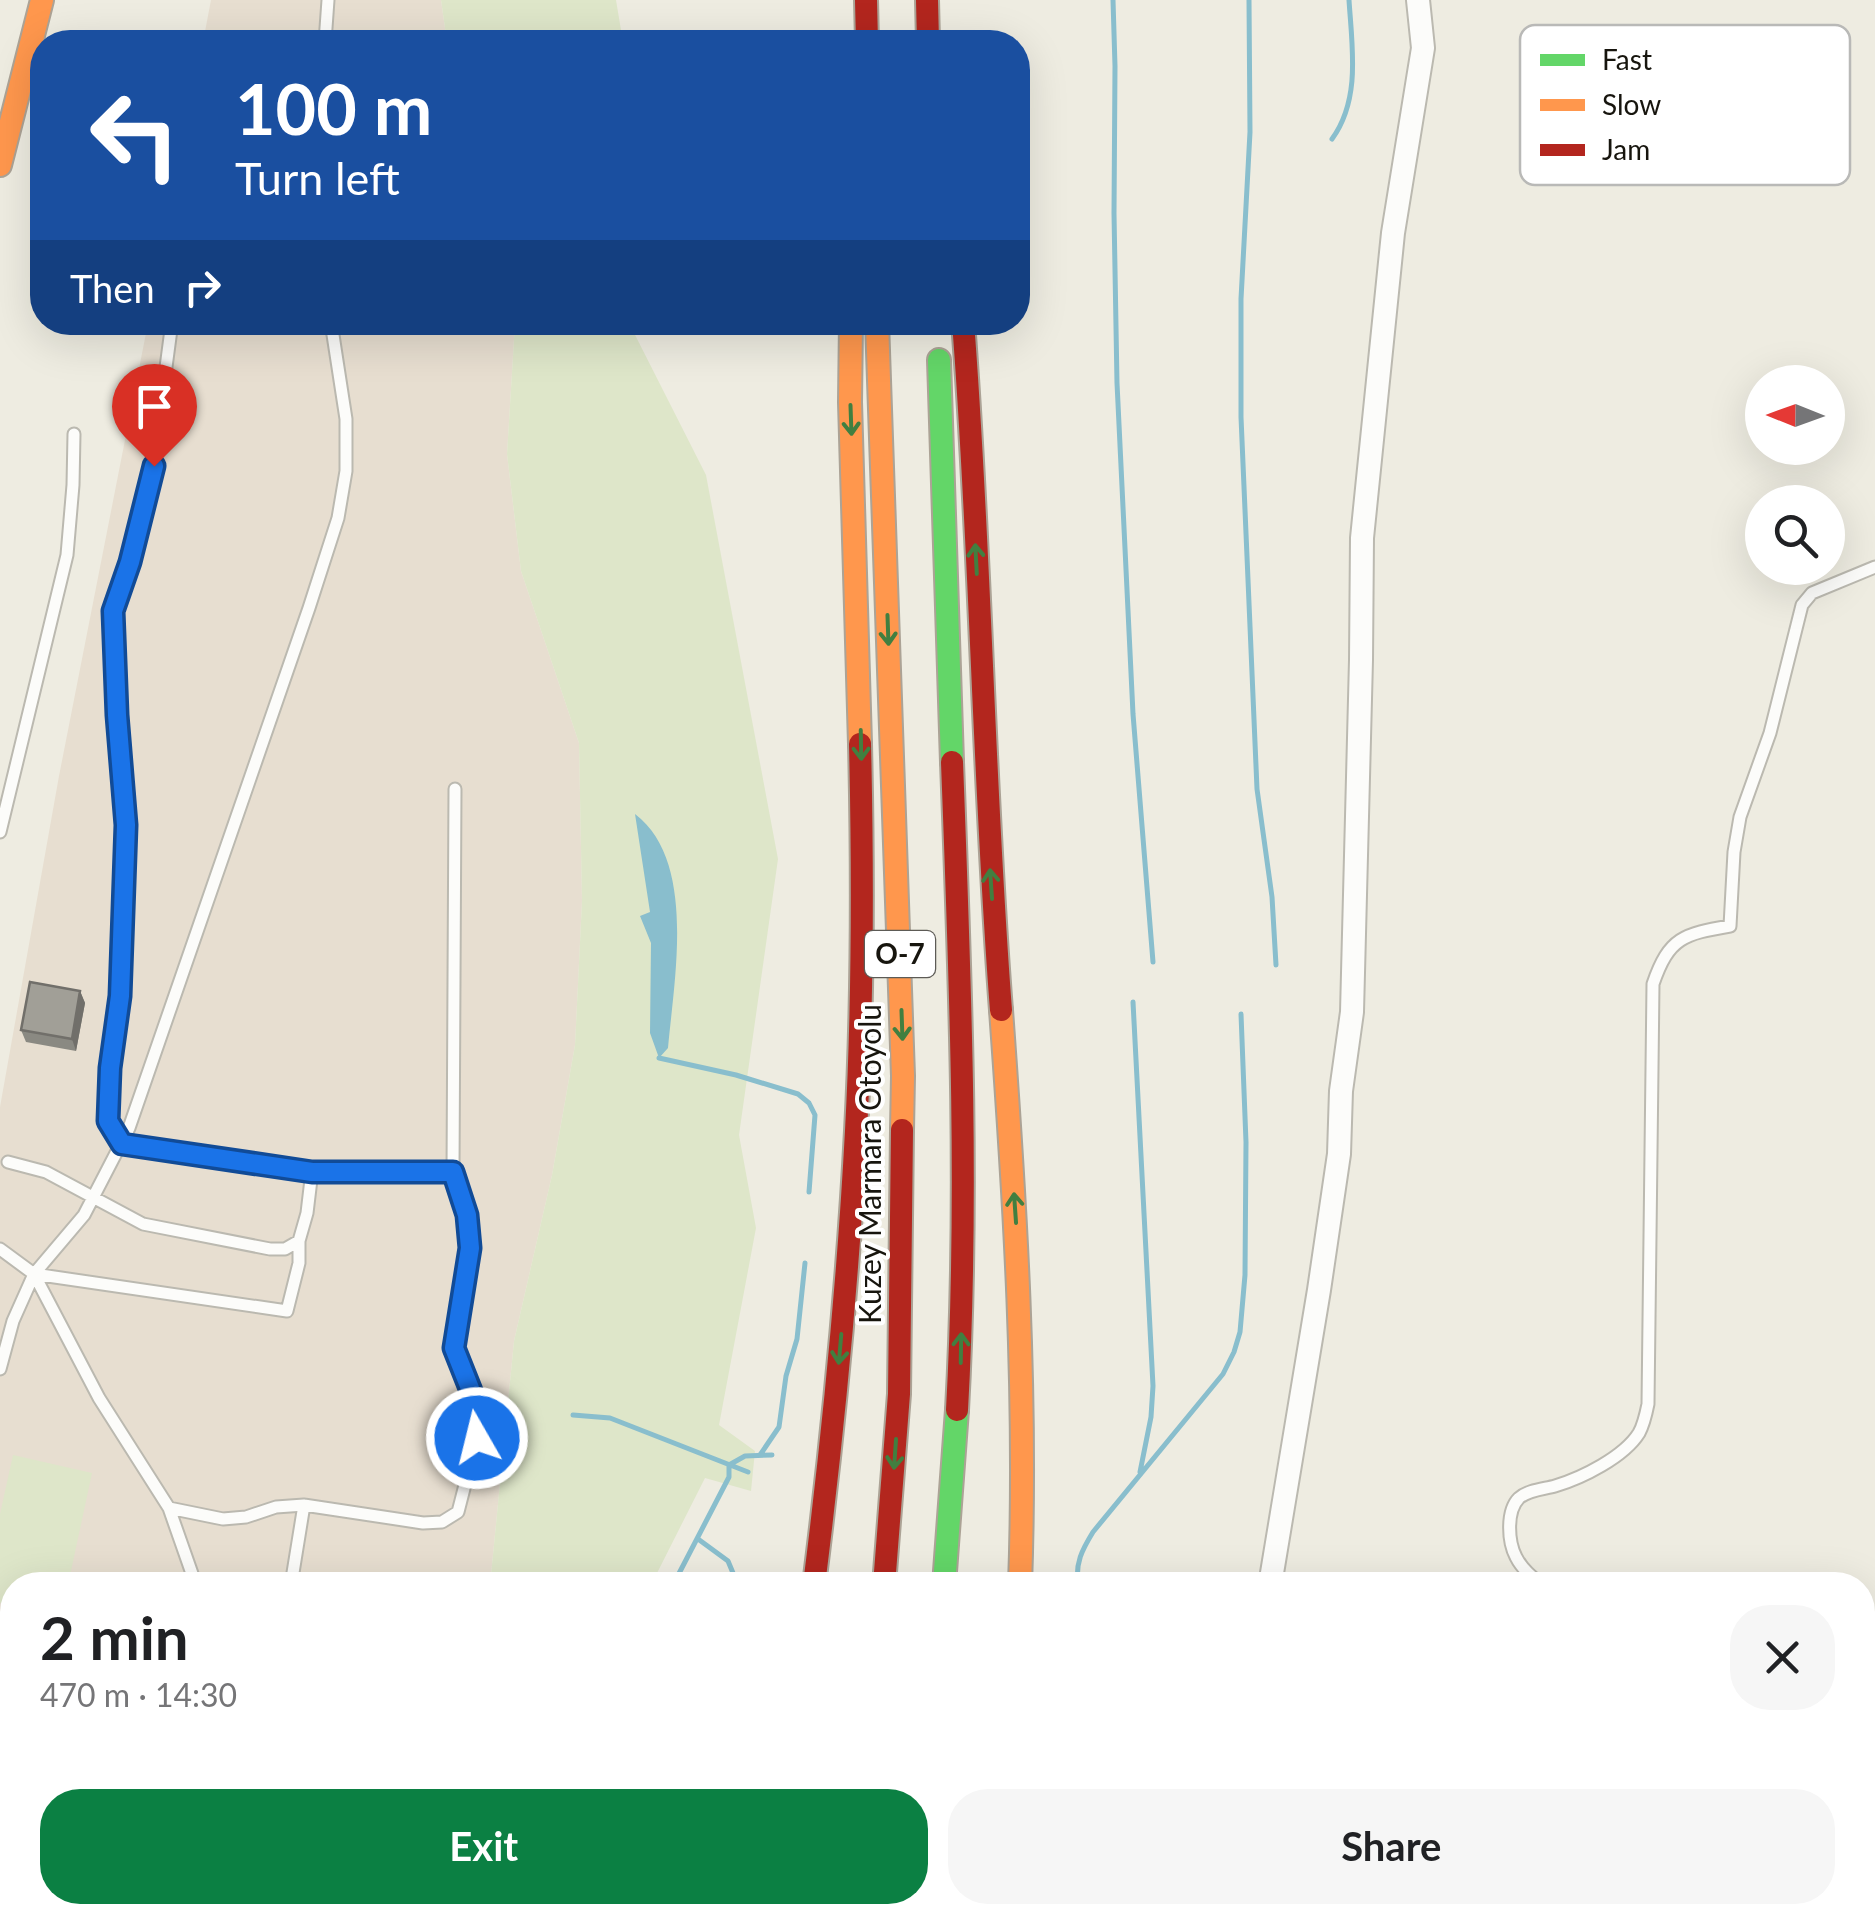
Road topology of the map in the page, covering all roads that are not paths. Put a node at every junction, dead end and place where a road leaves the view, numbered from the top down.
1 (42, 0) edge
2 (328, 0) edge
3 (866, 0) edge
4 (927, 0) edge
5 (1418, 0) edge
6 (34, 30) edge
7 (326, 30) edge
8 (867, 30) edge
9 (928, 30) edge
10 (30, 47) edge
11 (0, 164) edge
12 (170, 335) edge
13 (333, 335) edge
14 (851, 335) edge
15 (877, 335) edge
16 (964, 335) edge
17 (938, 342) dead end
18 (74, 434) dead end
19 (1875, 567) edge
20 (455, 789) dead end
21 (0, 832) edge
22 (122, 1144) junction
23 (8, 1162) dead end
24 (312, 1172) junction
25 (453, 1172) junction
26 (94, 1196) junction
27 (299, 1240) junction
28 (0, 1249) edge
29 (1018, 1269) junction
30 (34, 1274) junction
31 (0, 1369) edge
32 (828, 1469) junction
33 (304, 1505) junction
34 (169, 1508) junction
35 (191, 1572) edge
36 (293, 1572) edge
37 (802, 1572) edge
38 (816, 1572) edge
39 (885, 1572) edge
40 (945, 1572) edge
41 (1020, 1572) edge
42 (1036, 1572) edge
43 (1272, 1572) edge
44 (1527, 1572) edge

1 - 6 highway
2 - 7 lane
3 - 8 highway
4 - 9 highway
5 - 43 street
10 - 11 highway
12 - 22 lane
13 - 22 lane
14 -> 32 highway
15 -> 39 highway, Kuzey Marmara Otoyolu / O-7
29 -> 16 highway
40 -> 17 highway, O-7
18 - 21 lane
19 - 44 lane
20 - 25 lane
22 - 24 lane
22 - 26 lane
23 - 26 lane
24 - 25 lane
24 - 27 lane
25 - 33 lane
26 - 27 lane
26 - 30 lane
27 - 30 lane
28 - 30 lane
29 - 41 highway
29 - 42 highway
30 - 31 lane
30 - 34 lane
32 - 37 highway
32 - 38 highway
33 - 34 lane
33 - 36 lane
34 - 35 lane

